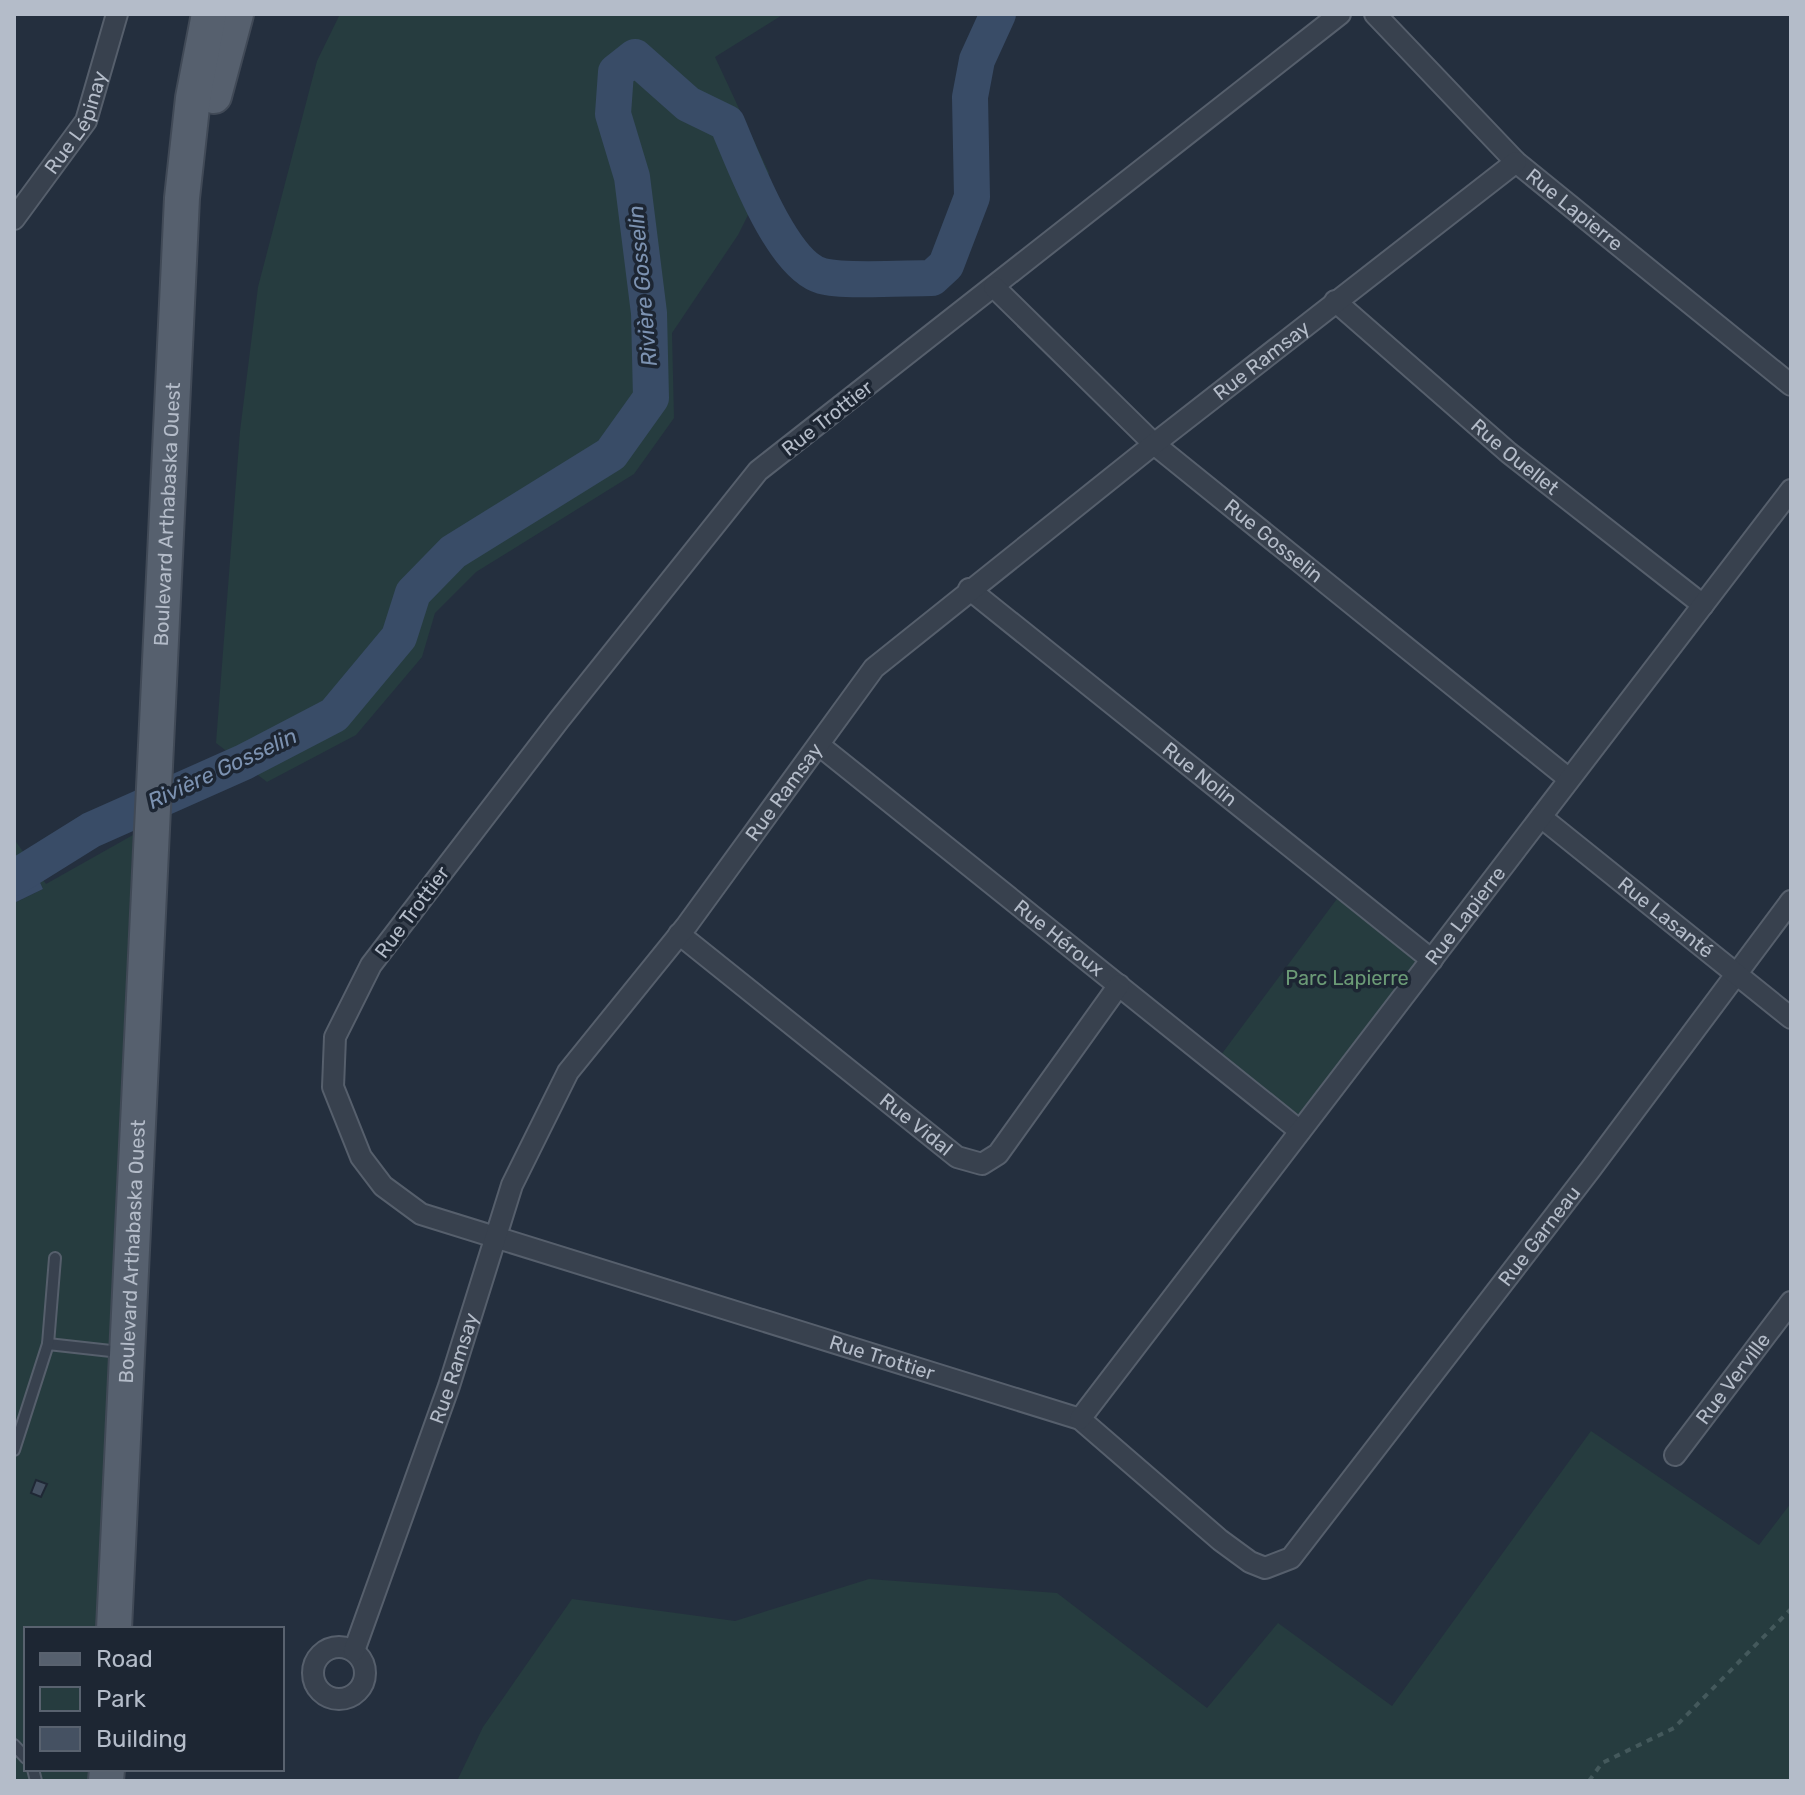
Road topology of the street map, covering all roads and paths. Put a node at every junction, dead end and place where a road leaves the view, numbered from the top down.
1 (117, 14) edge
2 (209, 14) edge
3 (236, 14) edge
4 (1340, 14) edge
5 (1375, 14) edge
6 (1516, 162) junction
7 (14, 219) edge
8 (180, 285) junction
9 (994, 287) junction
10 (1335, 301) junction
11 (1791, 385) edge
12 (1154, 444) junction
13 (1791, 490) edge
14 (969, 589) junction
15 (1703, 605) junction
16 (819, 745) junction
17 (1569, 779) junction
18 (1541, 817) junction
19 (1791, 901) edge
20 (679, 934) junction
21 (1432, 960) junction
22 (1738, 976) junction
23 (1119, 985) junction
24 (1791, 1018) edge
25 (1300, 1131) junction
26 (493, 1238) junction
27 (55, 1258) dead end
28 (1791, 1302) edge
29 (48, 1344) junction
30 (126, 1353) junction
31 (1080, 1419) junction
32 (14, 1450) edge
33 (1675, 1455) dead end
34 (1280, 1564) joint
35 (1791, 1609) edge
36 (114, 1627) edge
37 (354, 1651) dead end
38 (1589, 1781) edge

1 - 7 street, Rue Lépinay
2 - 8 main road, Boulevard Arthabaska Ouest
3 - 8 main road, Boulevard Arthabaska Ouest
4 - 9 street, Rue Trottier
5 - 6 street, Rue Lapierre
6 - 10 street, Rue Ramsay
6 - 11 street, Rue Lapierre
8 - 30 main road, Boulevard Arthabaska Ouest
9 - 12 street, Rue Gosselin
9 - 26 street, Rue Trottier
10 - 12 street, Rue Ramsay
10 - 15 street, Rue Ouellet
12 - 14 street, Rue Ramsay
12 - 17 street, Rue Gosselin
13 - 15 street, Rue Lapierre
14 - 16 street, Rue Ramsay
14 - 21 street, Rue Nolin
15 - 17 street, Rue Lapierre
16 - 20 street, Rue Ramsay
16 - 23 street, Rue Héroux
17 - 18 street, Rue Lapierre
18 - 21 street, Rue Lapierre
18 - 22 street, Rue Lasanté
19 - 22 street, Rue Garneau
20 - 23 street, Rue Vidal
20 - 26 street, Rue Ramsay
21 - 25 street, Rue Lapierre
22 - 24 street, Rue Lasanté
22 - 34 street, Rue Garneau
23 - 25 street, Rue Héroux
25 - 31 street, Rue Lapierre
26 - 31 street, Rue Trottier
26 - 37 street, Rue Ramsay
27 - 29 lane
28 - 33 street, Rue Verville
29 - 30 lane
29 - 32 lane
30 - 36 main road, Boulevard Arthabaska Ouest
31 - 34 street, Rue Trottier
35 - 38 path

